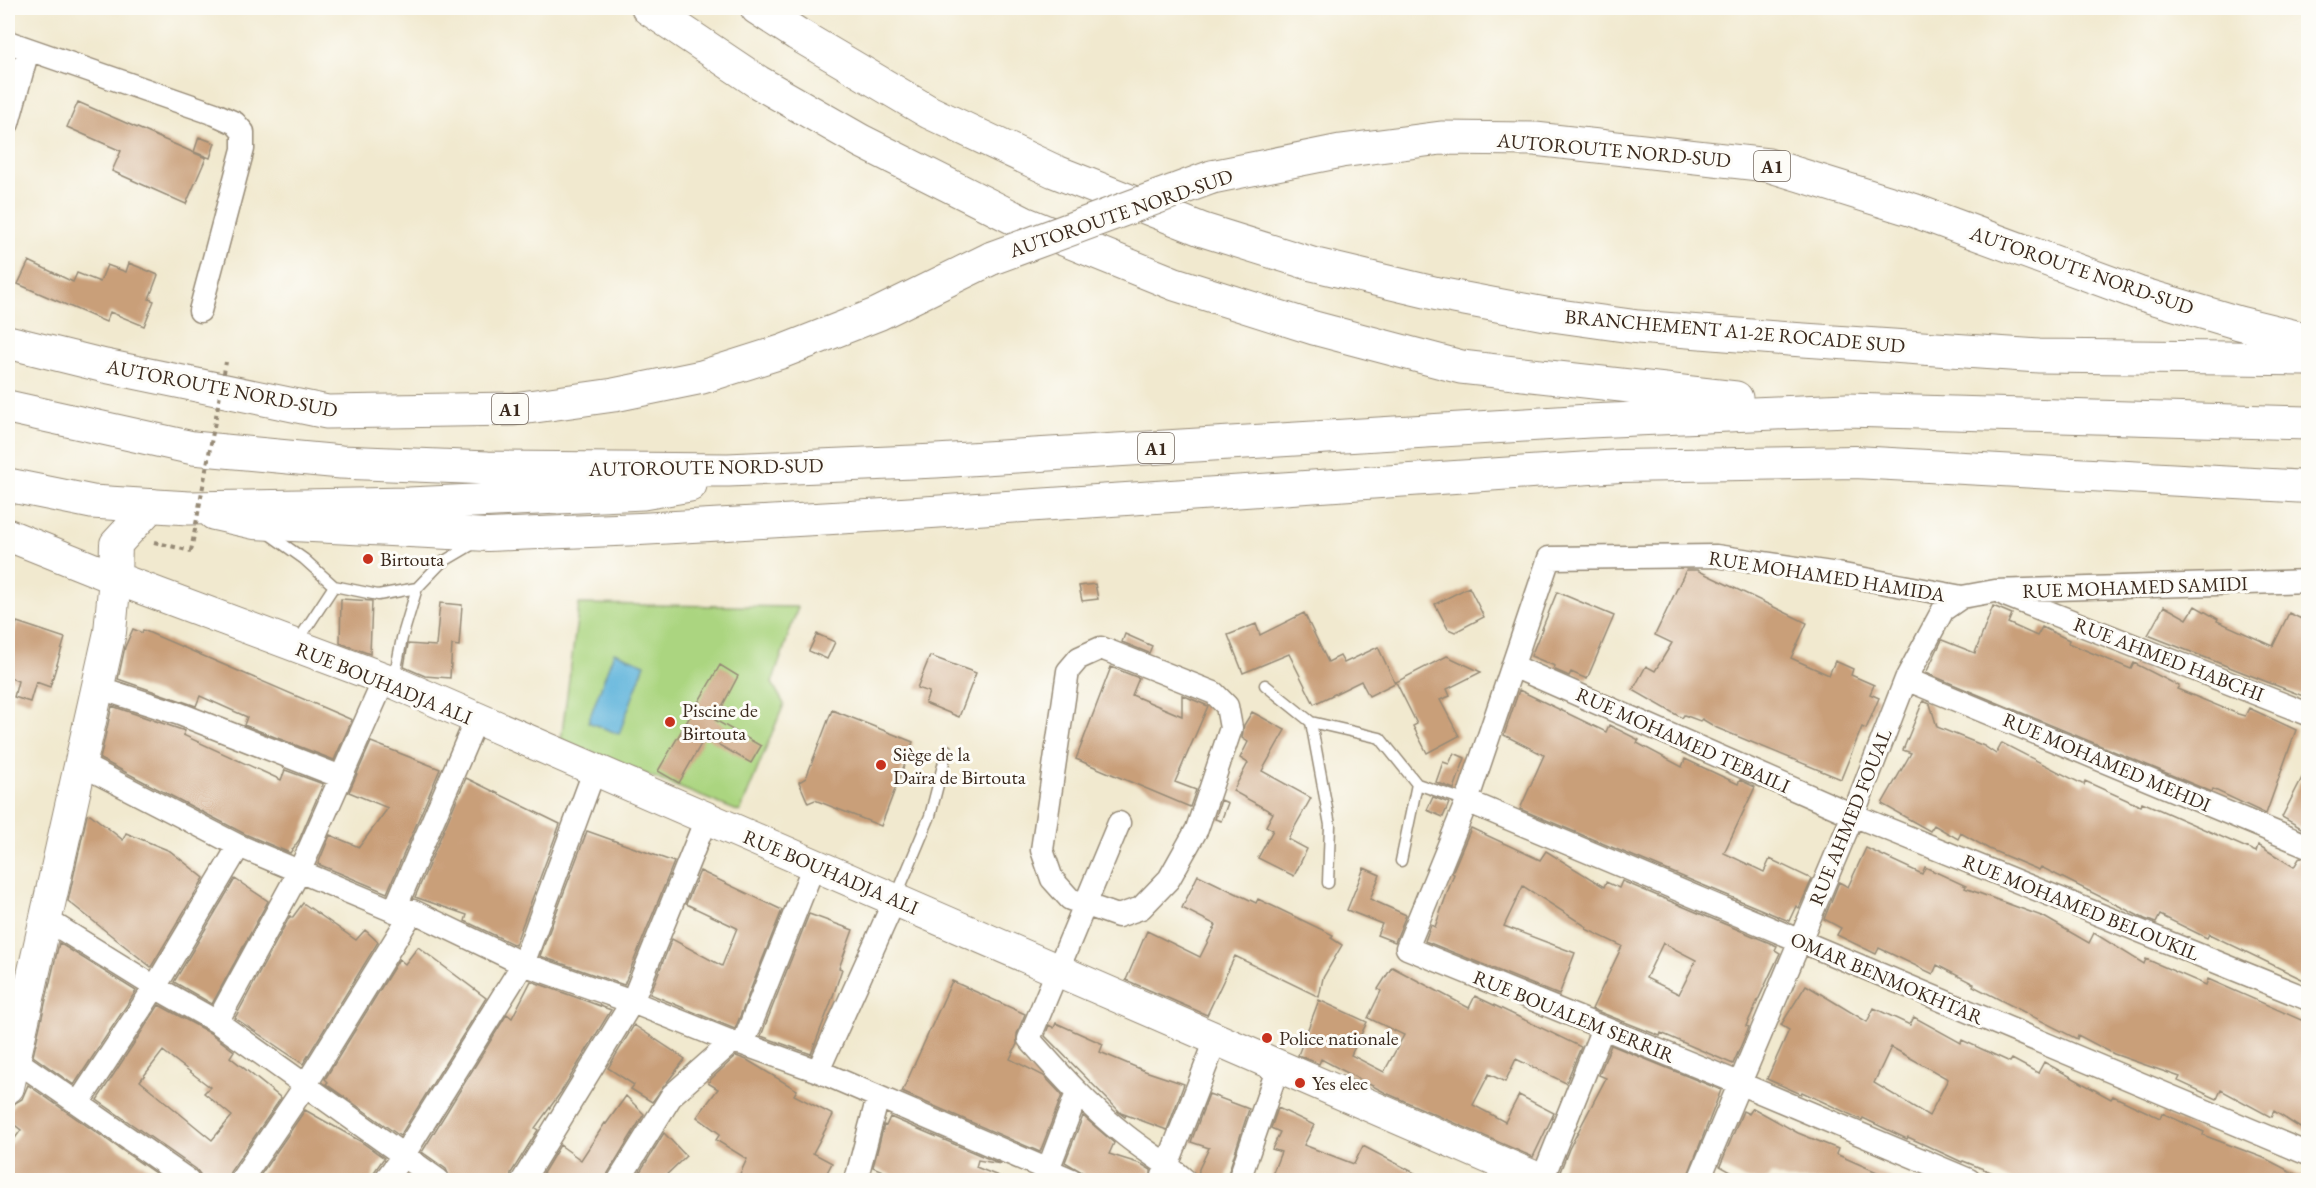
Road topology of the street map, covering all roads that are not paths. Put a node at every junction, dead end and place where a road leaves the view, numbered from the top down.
1 (648, 8) edge
2 (757, 8) edge
3 (18, 46) edge
4 (14, 75) edge
5 (8, 123) edge
6 (200, 311) dead end
7 (2308, 340) edge
8 (8, 342) edge
9 (2308, 359) edge
10 (8, 407) edge
11 (1847, 410) junction
12 (2308, 423) edge
13 (804, 466) junction
14 (8, 485) edge
15 (2308, 487) edge
16 (152, 506) junction
17 (189, 508) junction
18 (254, 523) junction
19 (8, 535) edge
20 (488, 535) junction
21 (115, 578) junction
22 (2308, 581) edge
23 (334, 586) junction
24 (417, 588) junction
25 (1995, 591) junction
26 (1962, 597) junction
27 (294, 646) junction
28 (1513, 666) junction
29 (1906, 679) junction
30 (389, 681) junction
31 (1265, 686) dead end
32 (97, 687) junction
33 (2308, 714) edge
34 (477, 720) junction
35 (1311, 722) junction
36 (947, 750) dead end
37 (80, 764) junction
38 (595, 769) junction
39 (341, 777) junction
40 (1417, 784) junction
41 (1467, 801) junction
42 (1853, 815) junction
43 (706, 819) junction
44 (1119, 823) dead end
45 (239, 846) junction
46 (2308, 846) edge
47 (1401, 861) dead end
48 (814, 865) junction
49 (300, 870) junction
50 (1328, 883) dead end
51 (895, 899) junction
52 (1084, 906) junction
53 (403, 911) junction
54 (44, 918) junction
55 (1799, 941) junction
56 (523, 964) junction
57 (1057, 970) junction
58 (155, 987) junction
59 (2308, 999) edge
60 (632, 1002) junction
61 (217, 1022) junction
62 (1603, 1028) junction
63 (1216, 1040) junction
64 (738, 1043) junction
65 (1278, 1067) junction
66 (818, 1071) junction
67 (11, 1073) edge
68 (1741, 1084) junction
69 (305, 1086) junction
70 (1077, 1093) junction
71 (878, 1097) junction
72 (79, 1102) junction
73 (2308, 1154) edge
74 (403, 1156) junction
75 (1164, 1172) edge
76 (1046, 1176) edge
77 (188, 1180) edge
78 (241, 1180) edge
79 (385, 1180) edge
80 (438, 1180) edge
81 (523, 1180) edge
82 (618, 1180) edge
83 (856, 1180) edge
84 (1072, 1180) edge
85 (1185, 1180) edge
86 (1239, 1180) edge
87 (1542, 1180) edge
88 (1700, 1180) edge
89 (1969, 1180) edge

1 - 11 highway
2 - 9 highway, BRANCHEMENT A1-2E ROCADE SUD
3 - 4 street
3 - 6 street
4 - 5 street
7 - 8 highway, AUTOROUTE NORD-SUD / A1, bridge
10 - 13 highway, AUTOROUTE NORD-SUD / A1
11 - 12 highway, AUTOROUTE NORD-SUD / A1
11 - 13 highway, AUTOROUTE NORD-SUD / A1
13 - 17 highway
14 - 16 highway
15 - 20 main road
16 - 17 highway
16 - 21 main road
17 - 18 main road
18 - 20 main road
18 - 23 lane
19 - 21 main road, RUE BOUHADJA ALI
20 - 24 lane
21 - 27 main road, RUE BOUHADJA ALI
21 - 32 main road
22 - 25 street, RUE MOHAMED SAMIDI
23 - 24 lane
23 - 27 lane
24 - 30 lane
25 - 26 street, RUE MOHAMED SAMIDI
25 - 33 street, RUE AHMED HABCHI
26 - 28 street, RUE MOHAMED HAMIDA
26 - 29 street, RUE AHMED FOUAL
27 - 30 main road, RUE BOUHADJA ALI
28 - 41 street
28 - 42 street, RUE MOHAMED TEBAILI
29 - 42 street, RUE AHMED FOUAL
29 - 46 street, RUE MOHAMED MEHDI
30 - 34 main road, RUE BOUHADJA ALI
30 - 39 street
31 - 35 lane
32 - 37 main road
32 - 39 street
34 - 38 main road, RUE BOUHADJA ALI
34 - 53 street
35 - 40 lane
35 - 50 lane
36 - 51 lane
37 - 45 street
37 - 54 main road
38 - 43 main road, RUE BOUHADJA ALI
38 - 56 street
39 - 49 street
40 - 41 lane
40 - 47 lane
41 - 55 street, OMAR BENMOKHTAR
41 - 62 street, RUE BOUALEM SERRIR
42 - 55 street, RUE AHMED FOUAL
42 - 59 street, RUE MOHAMED BELOUKIL
43 - 48 main road, RUE BOUHADJA ALI
43 - 60 street
44 - 52 street
45 - 49 street
45 - 58 street
48 - 51 main road, RUE BOUHADJA ALI
48 - 64 street
49 - 53 street
49 - 61 street
51 - 57 main road, RUE BOUHADJA ALI
51 - 66 street
52 - 52 street
52 - 57 street
53 - 56 street
53 - 69 street
54 - 58 street
54 - 67 main road
55 - 68 street, RUE AHMED FOUAL
55 - 73 street, OMAR BENMOKHTAR
56 - 60 street
56 - 74 street
57 - 63 main road, RUE BOUHADJA ALI
57 - 70 street
58 - 61 street
58 - 72 street
60 - 64 street
60 - 81 street
61 - 69 street
62 - 68 street, RUE BOUALEM SERRIR
62 - 87 street
63 - 65 main road, RUE BOUHADJA ALI
63 - 75 street
64 - 66 street
64 - 82 street
65 - 86 street
65 - 87 main road, RUE BOUHADJA ALI
66 - 71 street
67 - 72 street
68 - 88 street, RUE AHMED FOUAL
68 - 89 street, RUE BOUALEM SERRIR
69 - 74 street
69 - 78 street
70 - 75 street
70 - 76 street
71 - 76 street
71 - 83 street
72 - 77 street
74 - 79 street
74 - 80 street
75 - 85 street
76 - 84 street

